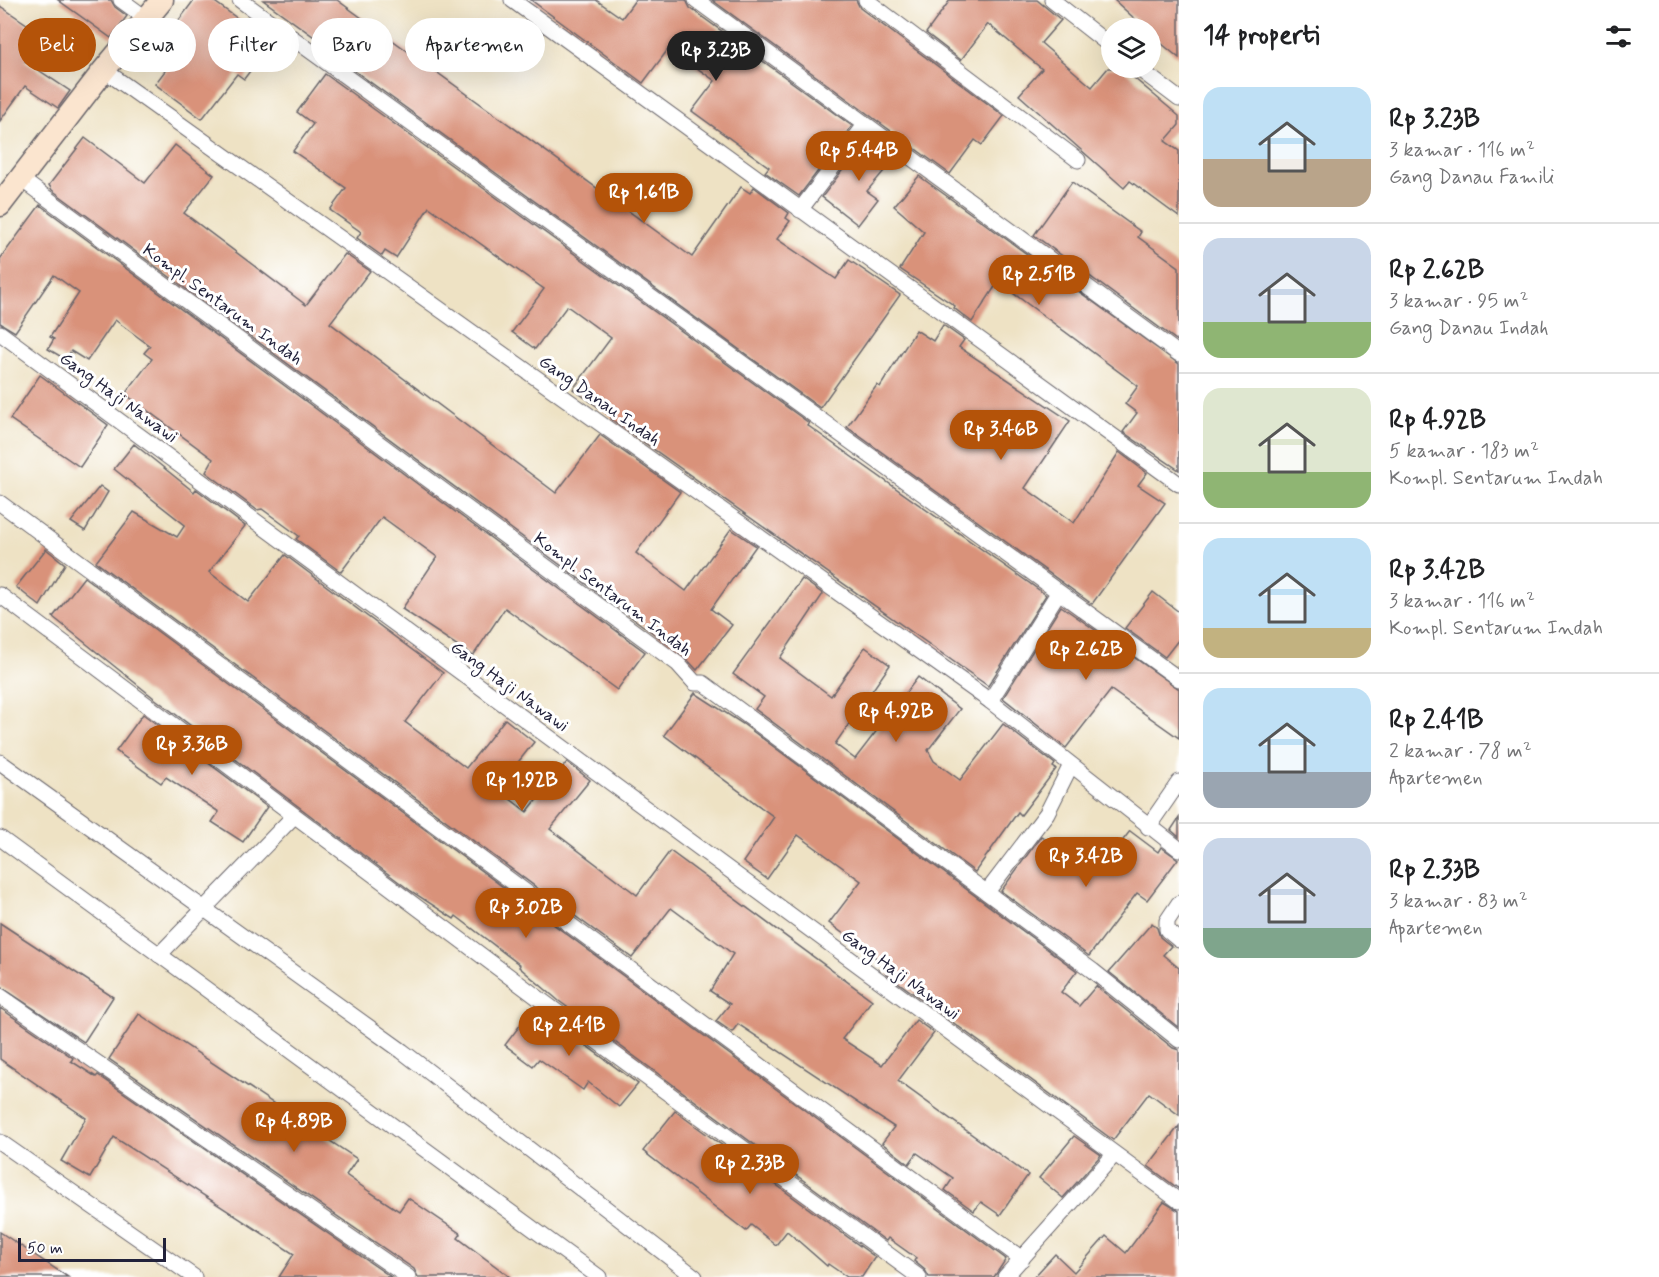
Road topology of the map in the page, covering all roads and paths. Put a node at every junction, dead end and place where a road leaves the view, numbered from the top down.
1 (120, 0) edge
2 (162, 0) edge
3 (240, 0) edge
4 (512, 0) edge
5 (696, 0) edge
6 (866, 0) edge
7 (1052, 0) edge
8 (146, 18) edge
9 (148, 18) edge
10 (1101, 38) edge
11 (108, 65) edge
12 (104, 70) junction
13 (1151, 78) edge
14 (1179, 99) edge
15 (865, 125) junction
16 (1078, 160) dead end
17 (21, 179) junction
18 (0, 205) edge
19 (800, 210) junction
20 (0, 333) edge
21 (1179, 354) edge
22 (1179, 484) edge
23 (0, 503) edge
24 (1058, 593) junction
25 (0, 595) edge
26 (1179, 680) edge
27 (990, 701) junction
28 (0, 762) edge
29 (1071, 765) junction
30 (1179, 782) edge
31 (294, 816) junction
32 (1148, 827) junction
33 (0, 838) edge
34 (1179, 849) edge
35 (987, 892) junction
36 (1179, 903) edge
37 (202, 909) junction
38 (1179, 940) edge
39 (159, 955) junction
40 (0, 996) edge
41 (1179, 1040) edge
42 (0, 1142) edge
43 (1114, 1155) junction
44 (1179, 1201) edge
45 (1022, 1258) junction
46 (194, 1277) edge
47 (408, 1277) edge
48 (599, 1277) edge
49 (695, 1277) edge
50 (919, 1277) edge
51 (1005, 1277) edge

1 - 8 street
2 - 9 street
3 - 24 street
4 - 19 street
5 - 15 street
6 - 16 street
7 - 10 street
11 - 12 street
12 - 17 street
12 - 27 street, Gang Danau Indah
13 - 14 street
15 - 19 street
15 - 21 street
17 - 18 street
17 - 35 street, Kompl. Sentarum Indah
19 - 22 street
20 - 43 street, Gang Haji Nawawi
23 - 45 street
24 - 26 street
24 - 27 street
25 - 31 street
27 - 29 street, Gang Danau Indah
28 - 37 street
29 - 32 street, Gang Danau Indah
29 - 35 street
30 - 32 street
31 - 37 street
31 - 50 street
32 - 34 street, Gang Danau Indah
33 - 39 street
35 - 41 street, Kompl. Sentarum Indah
36 - 38 street
37 - 39 street
37 - 49 street
39 - 48 street
40 - 47 street
42 - 46 street
43 - 44 street, Gang Haji Nawawi
43 - 45 street
45 - 51 street

